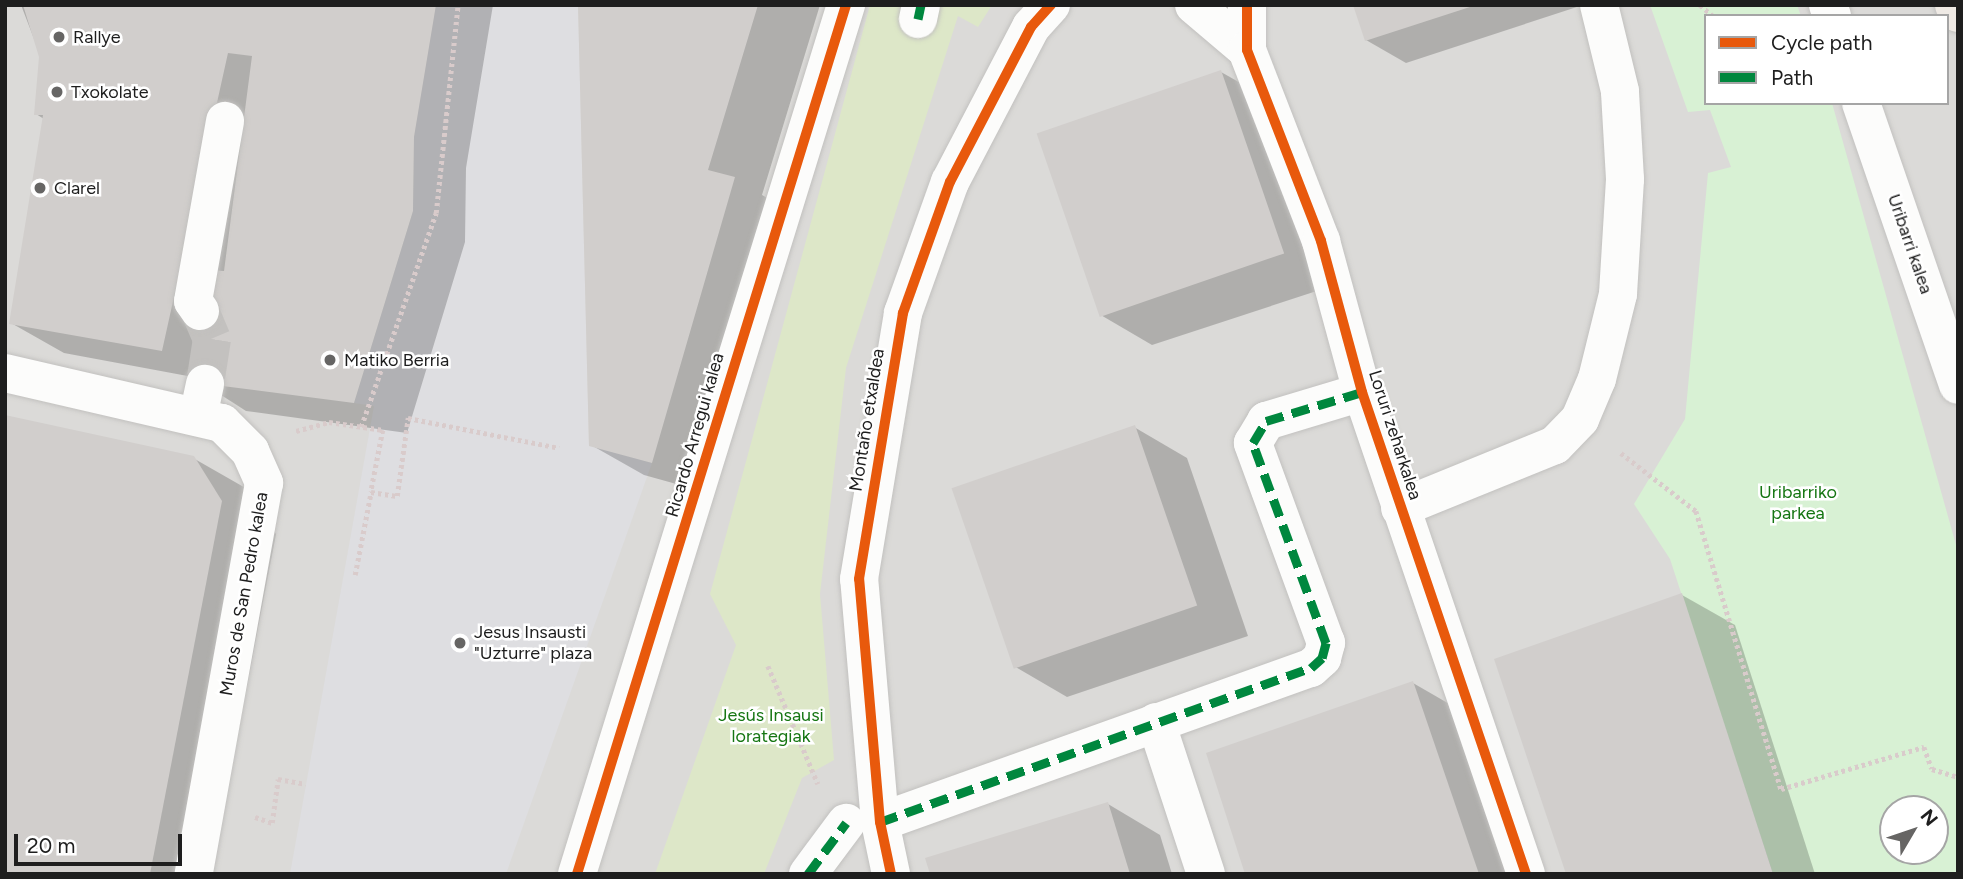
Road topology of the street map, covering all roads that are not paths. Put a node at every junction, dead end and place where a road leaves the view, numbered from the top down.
1 (846, 5) edge
2 (1051, 5) edge
3 (1194, 5) edge
4 (1247, 5) edge
5 (1599, 5) edge
6 (1954, 5) edge
7 (1958, 13) edge
8 (1247, 50) junction
9 (1862, 105) edge
10 (225, 121) dead end
11 (200, 312) tunnel mouth
12 (5, 373) edge
13 (1958, 386) edge
14 (1362, 392) junction
15 (1400, 508) junction
16 (1156, 722) junction
17 (863, 823) junction
18 (194, 874) edge
19 (577, 874) edge
20 (808, 874) edge
21 (891, 874) edge
22 (1206, 874) edge
23 (1526, 874) edge

1 - 19 street, Ricardo Arregui kalea
2 - 17 street, Montaño etxaldea
3 - 8 street, Loruri zeharkalea
4 - 8 street, Loruri zeharkalea
5 - 15 street, Loruri zeharkalea
6 - 7 main road
8 - 14 street, Loruri zeharkalea
9 - 13 street, Uribarri kalea
10 - 11 street
12 - 18 street, Muros de San Pedro kalea
14 - 15 street, Loruri zeharkalea
14 - 16 street
15 - 23 street, Loruri zeharkalea
16 - 17 street
16 - 22 street
17 - 20 street
17 - 21 street, Montaño etxaldea

